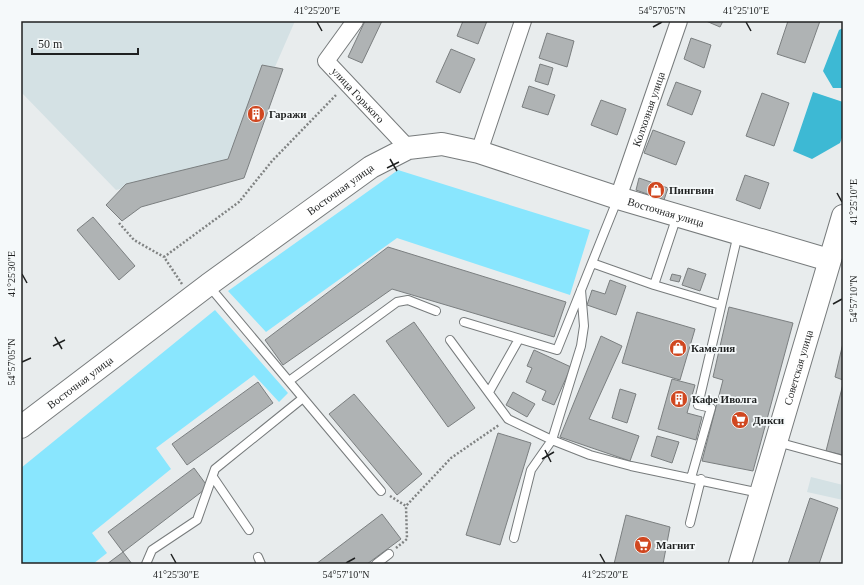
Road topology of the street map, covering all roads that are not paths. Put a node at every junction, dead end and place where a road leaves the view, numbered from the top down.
1 (355, 21) edge
2 (523, 21) edge
3 (679, 21) edge
4 (408, 148) junction
5 (479, 152) junction
6 (618, 198) junction
7 (678, 215) junction
8 (843, 216) edge
9 (738, 233) junction
10 (829, 260) junction
11 (592, 263) junction
12 (654, 285) junction
13 (581, 290) junction
14 (200, 291) junction
15 (721, 305) junction
16 (436, 311) dead end
17 (464, 322) dead end
18 (519, 339) junction
19 (450, 340) dead end
20 (289, 381) junction
21 (489, 392) junction
22 (303, 398) junction
23 (21, 427) edge
24 (552, 440) junction
25 (776, 441) junction
26 (843, 460) edge
27 (213, 477) junction
28 (691, 478) junction
29 (701, 479) junction
30 (381, 491) road end
31 (761, 493) junction
32 (690, 523) dead end
33 (249, 530) dead end
34 (514, 538) dead end
35 (389, 554) road end
36 (146, 564) edge
37 (376, 564) edge
38 (740, 564) edge

1 - 4 street, улица Горького
2 - 5 street
3 - 6 street, Колхозная улица
4 - 5 main road, Восточная улица
4 - 14 main road, Восточная улица
5 - 6 main road, Восточная улица
6 - 7 main road, Восточная улица
6 - 11 lane
7 - 9 main road, Восточная улица
7 - 12 lane
8 - 10 main road, Советская улица
9 - 10 main road, Восточная улица
9 - 15 lane
10 - 25 main road, Советская улица
11 - 12 lane
11 - 13 lane
12 - 15 lane
13 - 18 lane
13 - 24 lane
14 - 20 lane
14 - 23 main road, Восточная улица
15 - 28 lane
16 - 20 lane
17 - 18 lane
18 - 21 lane
19 - 21 lane
20 - 22 lane
21 - 24 lane
22 - 27 lane
22 - 30 lane
24 - 28 lane
24 - 34 lane
25 - 26 lane
25 - 31 main road, Советская улица
27 - 33 lane
27 - 36 lane
28 - 29 lane
29 - 31 lane
29 - 32 lane
31 - 38 main road, Советская улица
35 - 37 lane

